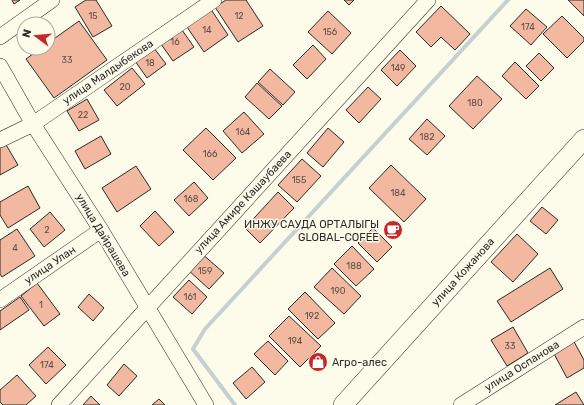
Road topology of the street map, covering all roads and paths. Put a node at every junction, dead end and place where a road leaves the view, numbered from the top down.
1 (52, 0) edge
2 (214, 0) edge
3 (428, 0) edge
4 (0, 37) edge
5 (0, 66) edge
6 (33, 124) junction
7 (584, 139) edge
8 (0, 140) edge
9 (101, 230) junction
10 (0, 300) edge
11 (146, 307) junction
12 (584, 327) edge
13 (58, 405) edge
14 (206, 405) edge
15 (343, 405) edge
16 (461, 405) edge

1 - 4 street
2 - 6 street, улица Малдыбекова
3 - 11 street, улица Амире Кашаубаева
5 - 6 street, улица Дайрашева
6 - 8 street, улица Малдыбекова
6 - 9 street, улица Дайрашева
7 - 15 main road, улица Кожанова
9 - 10 street, улица Улан
9 - 11 street, улица Дайрашева
11 - 13 street, улица Амире Кашаубаева
11 - 14 street, улица Дайрашева
12 - 16 street, улица Оспанова

